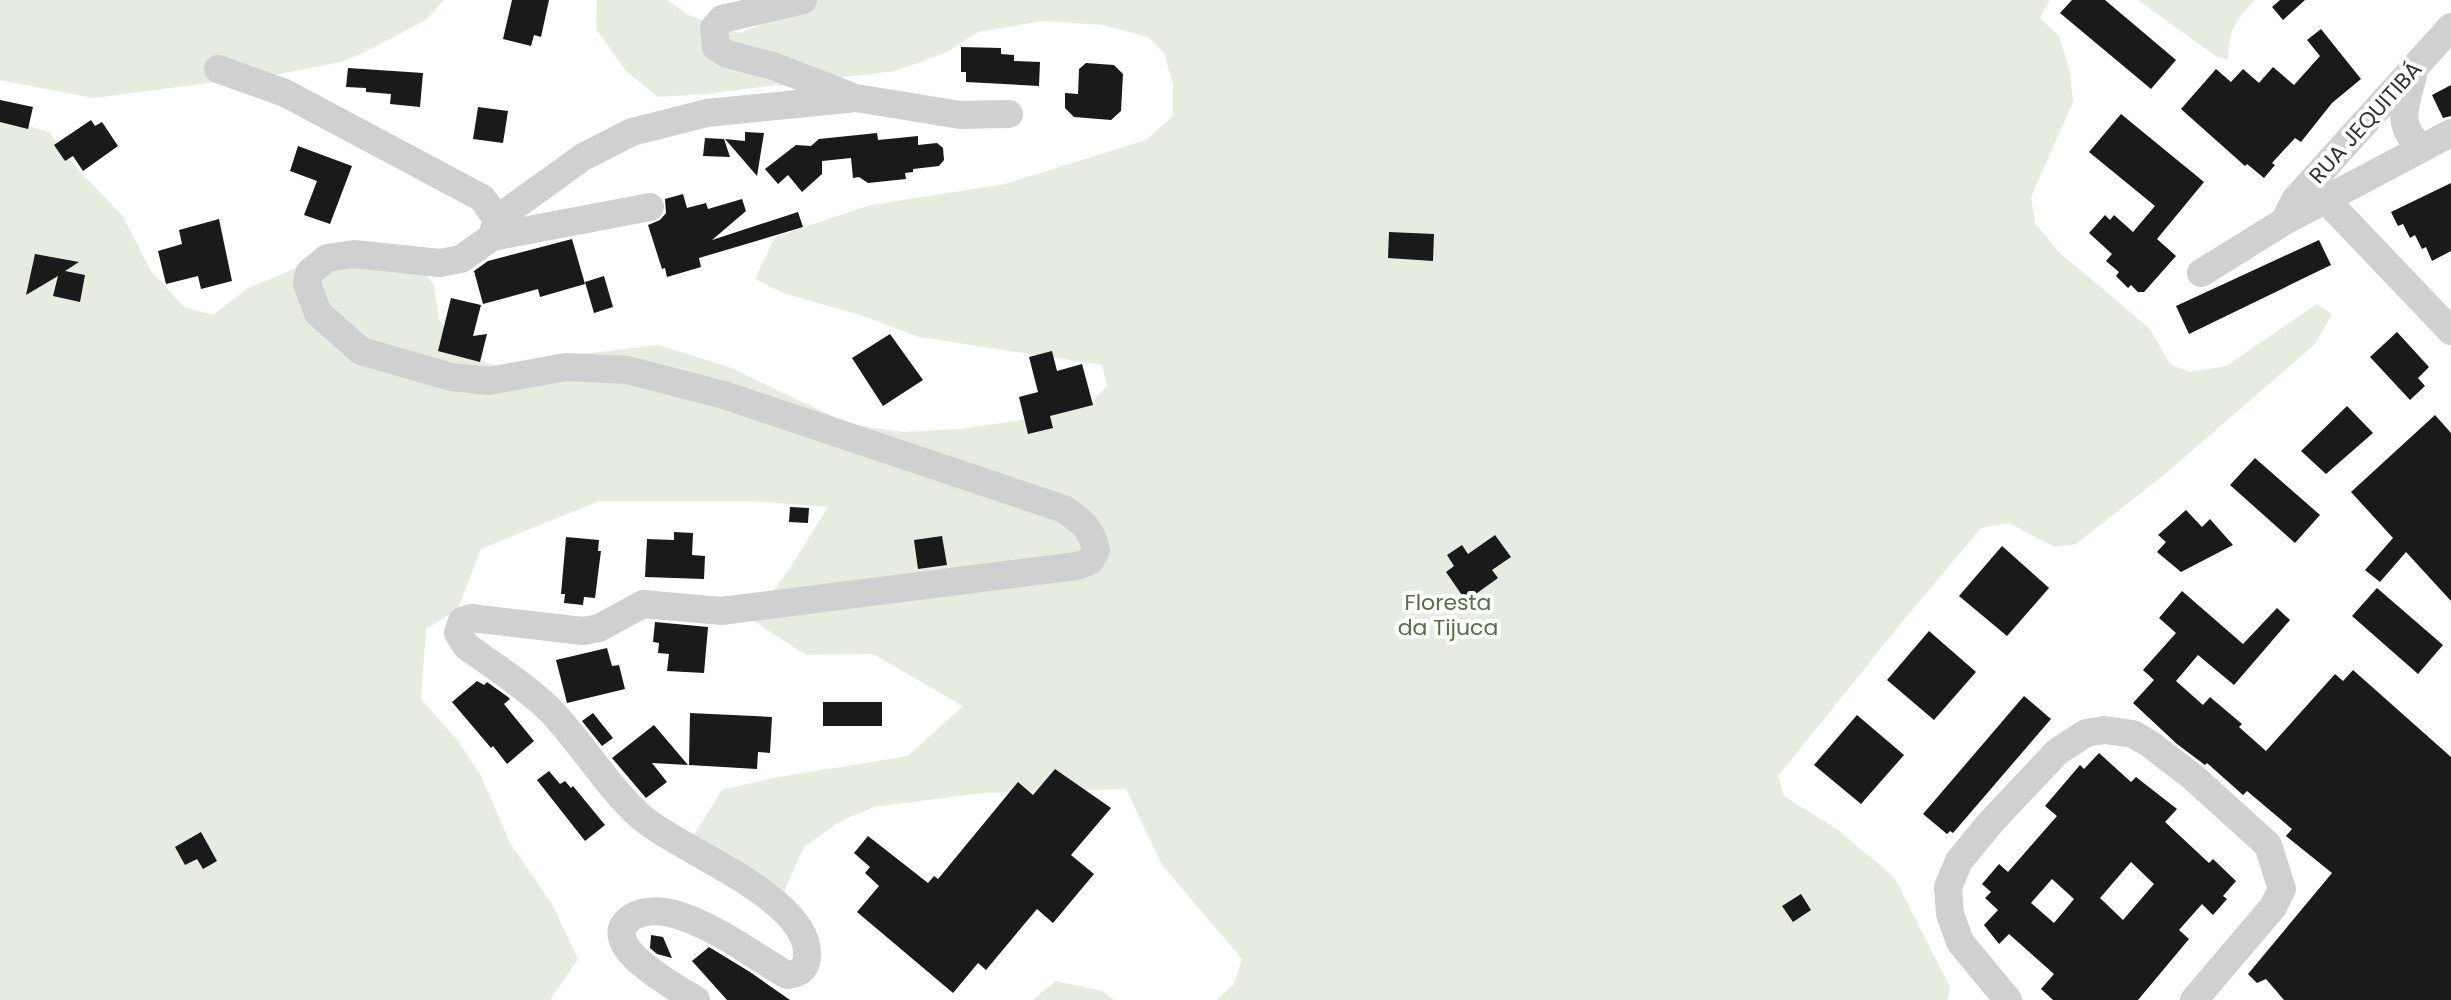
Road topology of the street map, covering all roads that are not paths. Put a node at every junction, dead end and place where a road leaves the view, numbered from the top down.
1 (803, 0) edge
2 (2451, 27) edge
3 (218, 69) dead end
4 (2414, 70) junction
5 (856, 98) junction
6 (1009, 114) dead end
7 (2451, 133) edge
8 (2421, 148) junction
9 (2326, 200) junction
10 (650, 207) dead end
11 (2285, 221) junction
12 (495, 228) junction
13 (2201, 273) dead end
14 (2451, 331) edge
15 (696, 1000) edge
16 (2008, 1000) edge
17 (2194, 1000) edge

1 - 5 street
2 - 4 street, RUA JEQUITIBÁ
3 - 12 street
4 - 8 street
4 - 11 street, RUA JEQUITIBÁ
5 - 6 street
5 - 12 street
7 - 8 street
8 - 9 street
9 - 11 street
9 - 14 street
10 - 12 street
11 - 13 street
12 - 15 street
16 - 17 street

